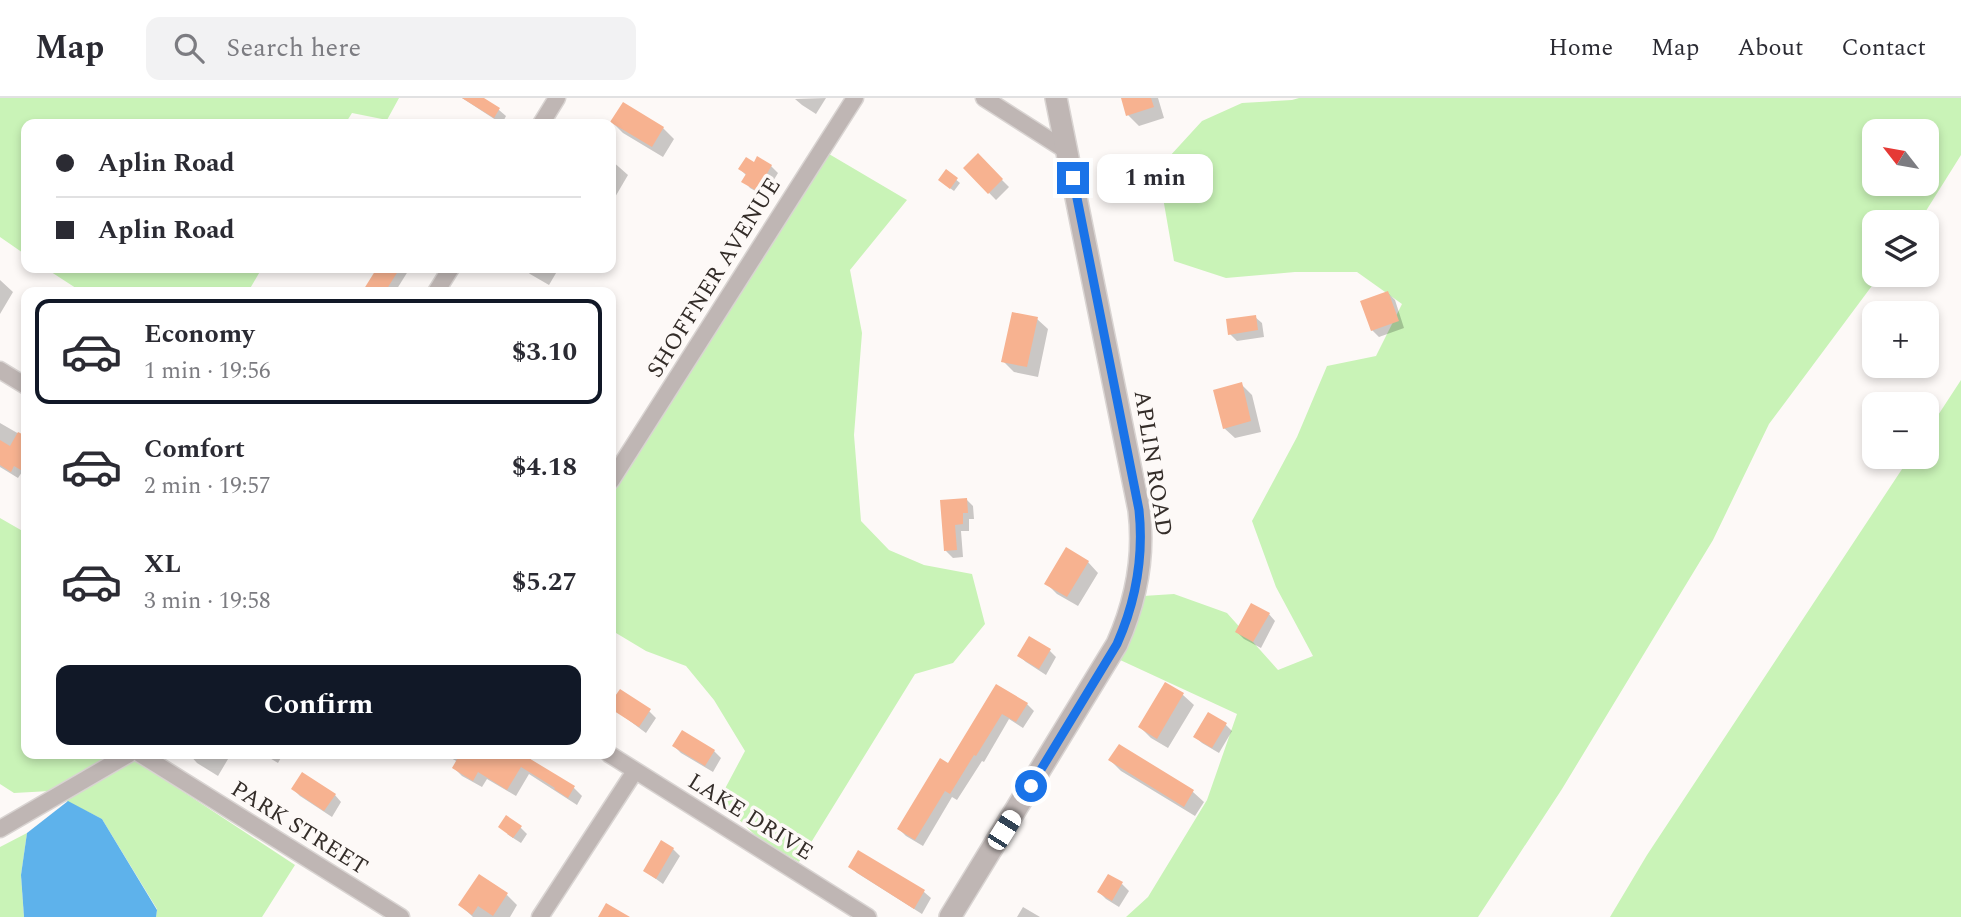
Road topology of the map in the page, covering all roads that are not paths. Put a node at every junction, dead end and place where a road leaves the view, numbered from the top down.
1 (557, 98) edge
2 (855, 98) edge
3 (984, 98) edge
4 (1056, 98) edge
5 (544, 119) edge
6 (1067, 150) junction
7 (0, 370) edge
8 (21, 383) edge
9 (616, 473) edge
10 (123, 759) edge
11 (148, 759) edge
12 (616, 759) edge
13 (635, 771) junction
14 (0, 829) edge
15 (401, 917) edge
16 (540, 917) edge
17 (868, 917) edge
18 (950, 917) edge

1 - 5 street
2 - 9 street, SHOFFNER AVENUE
3 - 6 street
4 - 6 street, APLIN ROAD
6 - 18 street, APLIN ROAD
7 - 8 street
10 - 14 street
11 - 15 street, PARK STREET
12 - 13 street, LAKE DRIVE
13 - 16 street
13 - 17 street, LAKE DRIVE

